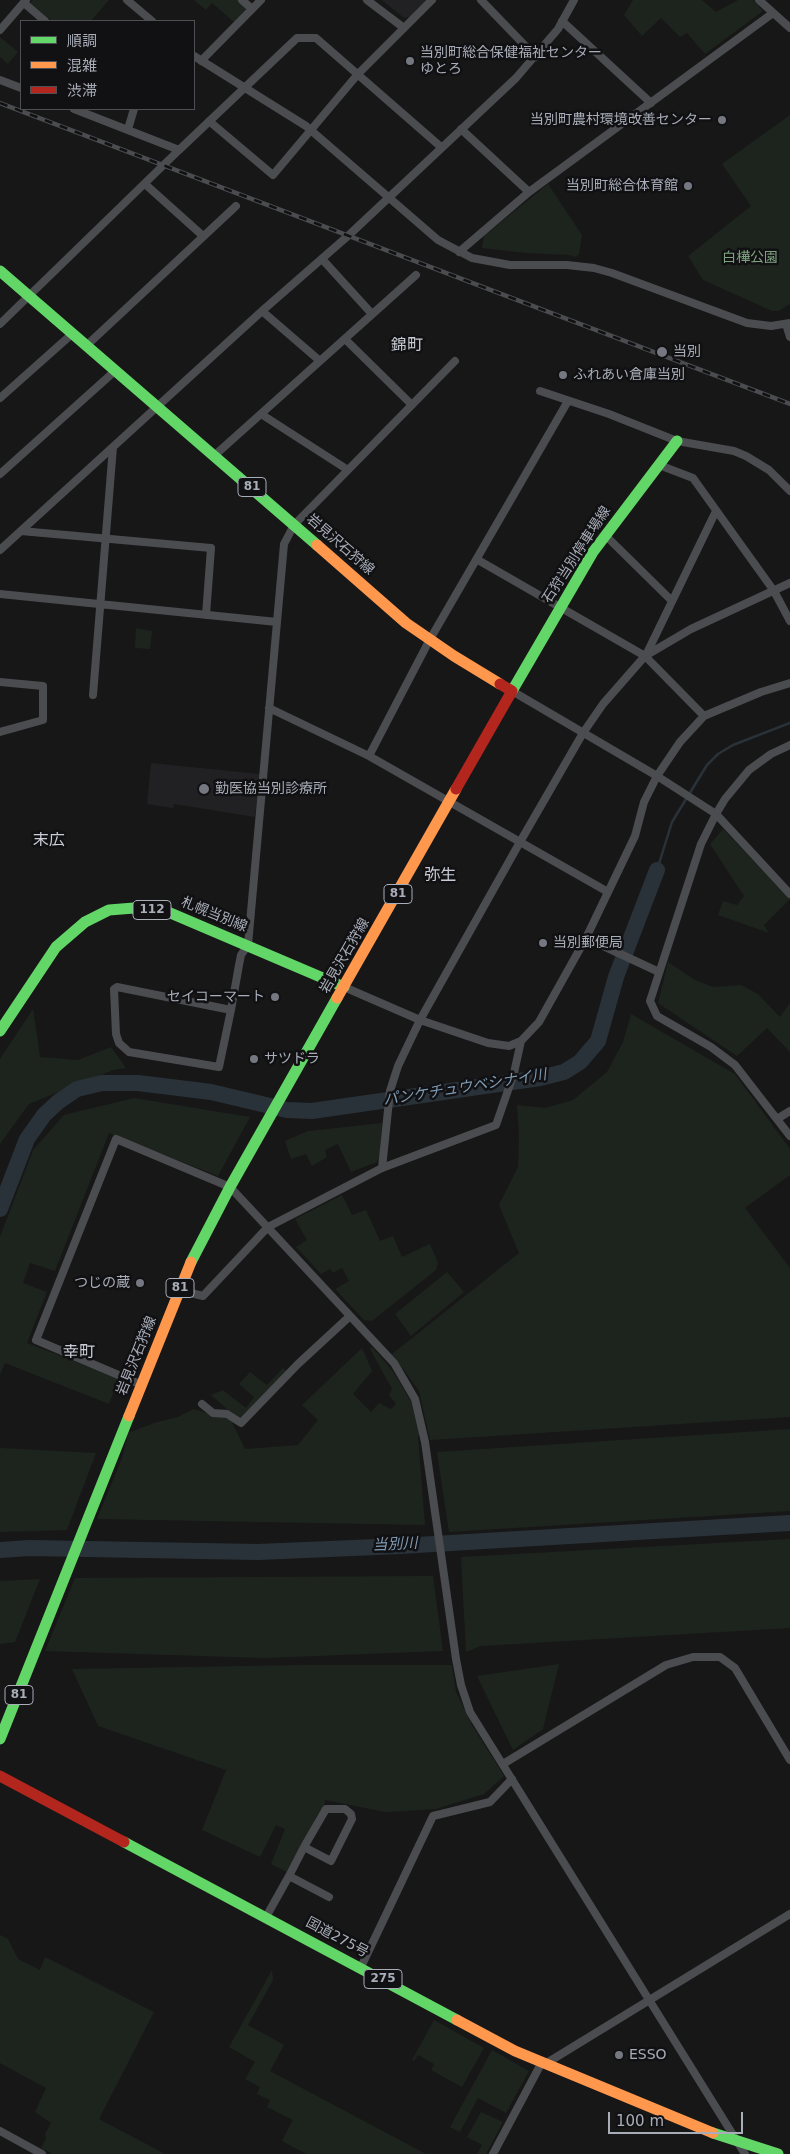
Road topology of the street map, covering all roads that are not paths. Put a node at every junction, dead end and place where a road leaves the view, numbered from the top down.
1 (127, 0) edge
2 (242, 0) edge
3 (261, 0) edge
4 (367, 0) edge
5 (432, 0) edge
6 (481, 0) edge
7 (574, 0) edge
8 (759, 0) edge
9 (25, 1) edge
10 (252, 8) junction
11 (773, 12) junction
12 (45, 20) edge
13 (151, 20) edge
14 (562, 21) junction
15 (404, 28) junction
16 (790, 28) edge
17 (0, 30) edge
18 (195, 57) edge
19 (536, 57) junction
20 (202, 61) junction
21 (358, 74) junction
22 (0, 80) edge
23 (244, 87) junction
24 (20, 88) edge
25 (651, 103) junction
26 (77, 110) edge
27 (134, 110) edge
28 (209, 121) junction
29 (128, 129) junction
30 (460, 129) junction
31 (311, 131) junction
32 (441, 147) junction
33 (180, 150) junction
34 (145, 184) junction
35 (530, 192) junction
36 (388, 197) junction
37 (236, 206) dead end
38 (203, 236) junction
39 (459, 252) junction
40 (322, 259) junction
41 (0, 271) edge
42 (416, 275) dead end
43 (28, 296) junction
44 (262, 311) junction
45 (372, 314) junction
46 (0, 324) edge
47 (788, 324) edge
48 (72, 334) junction
49 (790, 337) edge
50 (345, 339) junction
51 (86, 346) junction
52 (320, 361) junction
53 (455, 361) dead end
54 (116, 370) junction
55 (540, 391) dead end
56 (0, 398) edge
57 (568, 401) junction
58 (412, 405) junction
59 (158, 406) junction
60 (261, 414) junction
61 (677, 441) junction
62 (113, 447) junction
63 (215, 455) junction
64 (659, 465) junction
65 (348, 470) junction
66 (0, 474) edge
67 (790, 491) edge
68 (716, 511) junction
69 (294, 525) junction
70 (21, 531) junction
71 (605, 535) junction
72 (106, 538) junction
73 (0, 550) edge
74 (478, 560) junction
75 (790, 583) edge
76 (774, 591) junction
77 (0, 594) edge
78 (672, 601) junction
79 (101, 604) junction
80 (560, 608) junction
81 (206, 615) junction
82 (790, 621) edge
83 (277, 622) junction
84 (430, 641) junction
85 (645, 656) junction
86 (0, 682) edge
87 (790, 683) edge
88 (512, 691) junction
89 (92, 695) dead end
90 (269, 708) junction
91 (704, 716) junction
92 (0, 732) edge
93 (583, 734) junction
94 (790, 745) edge
95 (369, 756) junction
96 (657, 776) junction
97 (450, 801) junction
98 (716, 814) junction
99 (520, 842) junction
100 (608, 892) junction
101 (790, 894) edge
102 (586, 938) junction
103 (248, 945) junction
104 (659, 972) junction
105 (344, 987) junction
106 (231, 1010) junction
107 (420, 1020) junction
108 (1, 1025) edge
109 (521, 1041) junction
110 (790, 1111) edge
111 (777, 1119) junction
112 (790, 1136) edge
113 (382, 1168) junction
114 (230, 1186) junction
115 (268, 1227) junction
116 (179, 1290) junction
117 (350, 1316) junction
118 (142, 1385) junction
119 (202, 1404) dead end
120 (0, 1739) edge
121 (790, 1760) edge
122 (503, 1764) junction
123 (0, 1776) edge
124 (512, 1779) junction
125 (304, 1847) junction
126 (289, 1876) junction
127 (329, 1897) dead end
128 (790, 1914) edge
129 (266, 1917) junction
130 (361, 1967) junction
131 (649, 2000) junction
132 (544, 2063) junction
133 (0, 2132) edge
134 (737, 2140) junction
135 (42, 2154) edge
136 (493, 2154) edge
137 (745, 2154) edge
138 (778, 2154) edge

1 - 13 street
2 - 10 street
3 - 10 street
4 - 15 street
5 - 15 street
6 - 19 street
7 - 14 street
8 - 11 street
9 - 12 street
9 - 17 street
10 - 20 street
11 - 16 street
11 - 25 street
14 - 19 street
14 - 25 street
15 - 21 street
18 - 20 street
19 - 30 street
20 - 23 street
21 - 23 street
21 - 31 street
21 - 32 street
22 - 24 street
23 - 28 street
23 - 31 street
25 - 35 street
26 - 29 street
27 - 29 street
28 - 31 street
28 - 33 street
29 - 33 street
30 - 32 street
30 - 35 street
31 - 36 street
32 - 36 street
33 - 34 street
34 - 38 street
34 - 43 street
35 - 39 street
36 - 39 street
36 - 40 street
37 - 38 street
38 - 51 street
39 - 47 street
40 - 44 street
40 - 45 street
41 - 43 main road, 岩見沢石狩線 / 81
42 - 45 street
43 - 46 street
43 - 48 main road, 岩見沢石狩線 / 81
44 - 52 street
44 - 59 street
45 - 50 street
47 - 49 street
48 - 51 main road, 岩見沢石狩線 / 81
48 - 56 street
50 - 52 street
50 - 58 street
51 - 54 main road, 岩見沢石狩線 / 81
52 - 60 street
53 - 58 street
54 - 59 main road, 岩見沢石狩線 / 81
54 - 66 street
55 - 57 street
57 - 61 street
57 - 74 street
58 - 65 street
59 - 62 street
59 - 63 main road, 岩見沢石狩線 / 81
60 - 63 street
60 - 65 street
61 - 64 main road, 石狩当別停車場線
61 - 67 street
62 - 70 street
62 - 72 street
63 - 69 main road, 岩見沢石狩線 / 81
64 - 68 street
64 - 71 main road, 石狩当別停車場線
65 - 69 street
68 - 76 street
68 - 78 street
69 - 83 street
69 - 84 main road, 岩見沢石狩線 / 81
70 - 72 street
70 - 73 street
71 - 78 street
71 - 80 main road, 石狩当別停車場線
72 - 79 street
72 - 81 street
74 - 80 street
74 - 84 street
75 - 76 street
76 - 82 street
76 - 85 street
77 - 79 street
78 - 85 street
79 - 81 street
79 - 89 street
80 - 85 street
80 - 88 main road, 石狩当別停車場線
81 - 83 street
83 - 90 street
84 - 88 main road, 岩見沢石狩線 / 81
84 - 95 street
85 - 91 street
85 - 93 street
86 - 92 street
87 - 91 street
88 - 93 street
88 - 97 main road, 岩見沢石狩線 / 81
90 - 95 street
90 - 103 street
91 - 96 street
93 - 96 street
93 - 99 street
94 - 98 street
95 - 97 street
96 - 98 street
96 - 100 street
97 - 99 street
97 - 105 main road, 岩見沢石狩線 / 81
98 - 101 street
98 - 104 street
99 - 100 street
99 - 107 street
100 - 102 street
102 - 104 street
102 - 109 street
103 - 105 main road, 札幌当別線 / 112
103 - 106 street
103 - 108 main road, 札幌当別線 / 112
104 - 111 street
105 - 107 street
105 - 114 main road, 岩見沢石狩線 / 81
106 - 106 street
107 - 109 street
107 - 113 street
109 - 113 street
110 - 111 street
111 - 112 street
113 - 115 street
114 - 115 street
114 - 116 main road, 岩見沢石狩線 / 81
114 - 118 street
115 - 116 street
115 - 117 street
116 - 118 main road, 岩見沢石狩線 / 81
117 - 119 street
117 - 122 street
118 - 120 main road, 岩見沢石狩線 / 81
121 - 122 street
122 - 124 street
123 - 129 main road, 国道275号 / 275
124 - 130 street
124 - 131 street
125 - 125 street
125 - 126 street
126 - 127 street
126 - 129 street
128 - 131 street
129 - 130 main road, 国道275号 / 275
130 - 132 main road, 国道275号 / 275
131 - 132 street
131 - 134 street
132 - 134 main road, 国道275号 / 275
132 - 136 street
133 - 135 street
134 - 137 street
134 - 138 main road, 国道275号 / 275

